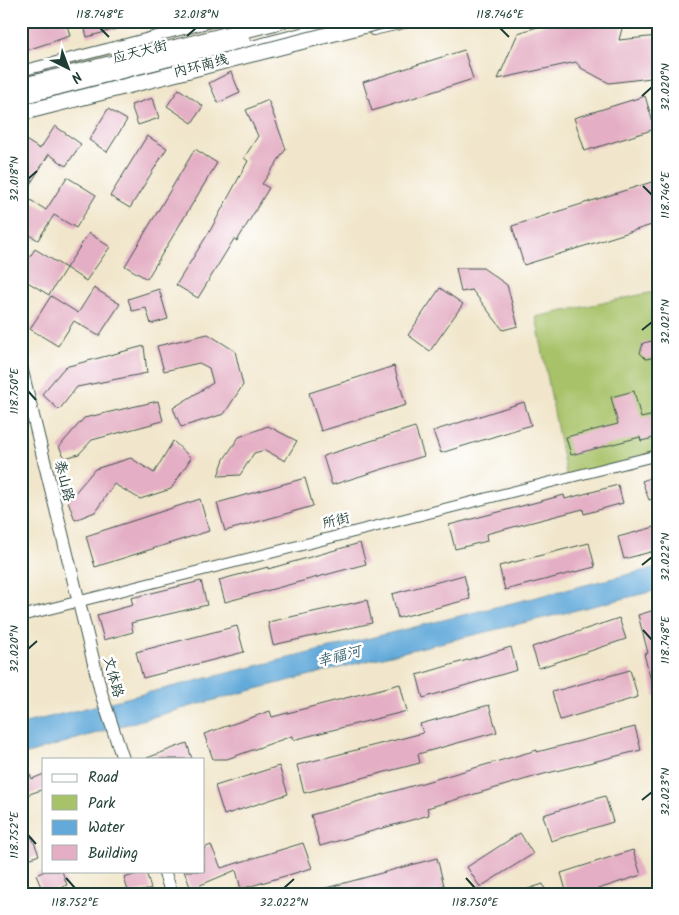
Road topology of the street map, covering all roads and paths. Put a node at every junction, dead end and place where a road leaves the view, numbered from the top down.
1 (215, 21) edge
2 (281, 21) edge
3 (351, 21) edge
4 (382, 21) edge
5 (413, 21) edge
6 (316, 24) edge
7 (21, 71) edge
8 (21, 86) edge
9 (21, 98) edge
10 (21, 108) edge
11 (21, 113) edge
12 (21, 367) edge
13 (658, 456) edge
14 (78, 602) junction
15 (21, 616) edge
16 (123, 758) edge
17 (164, 872) edge
18 (172, 894) edge

1 - 7 street, 应天大街
2 - 8 highway, 内环南线
3 - 6 main road, 应天大街
4 - 11 highway, 内环南线, bridge
5 - 6 street
6 - 9 main road, 应天大街
6 - 10 main road, 应天大街
12 - 14 main road, 泰山路
13 - 14 street, 所街
14 - 15 street, 所街
14 - 16 main road, 文体路
17 - 18 main road

